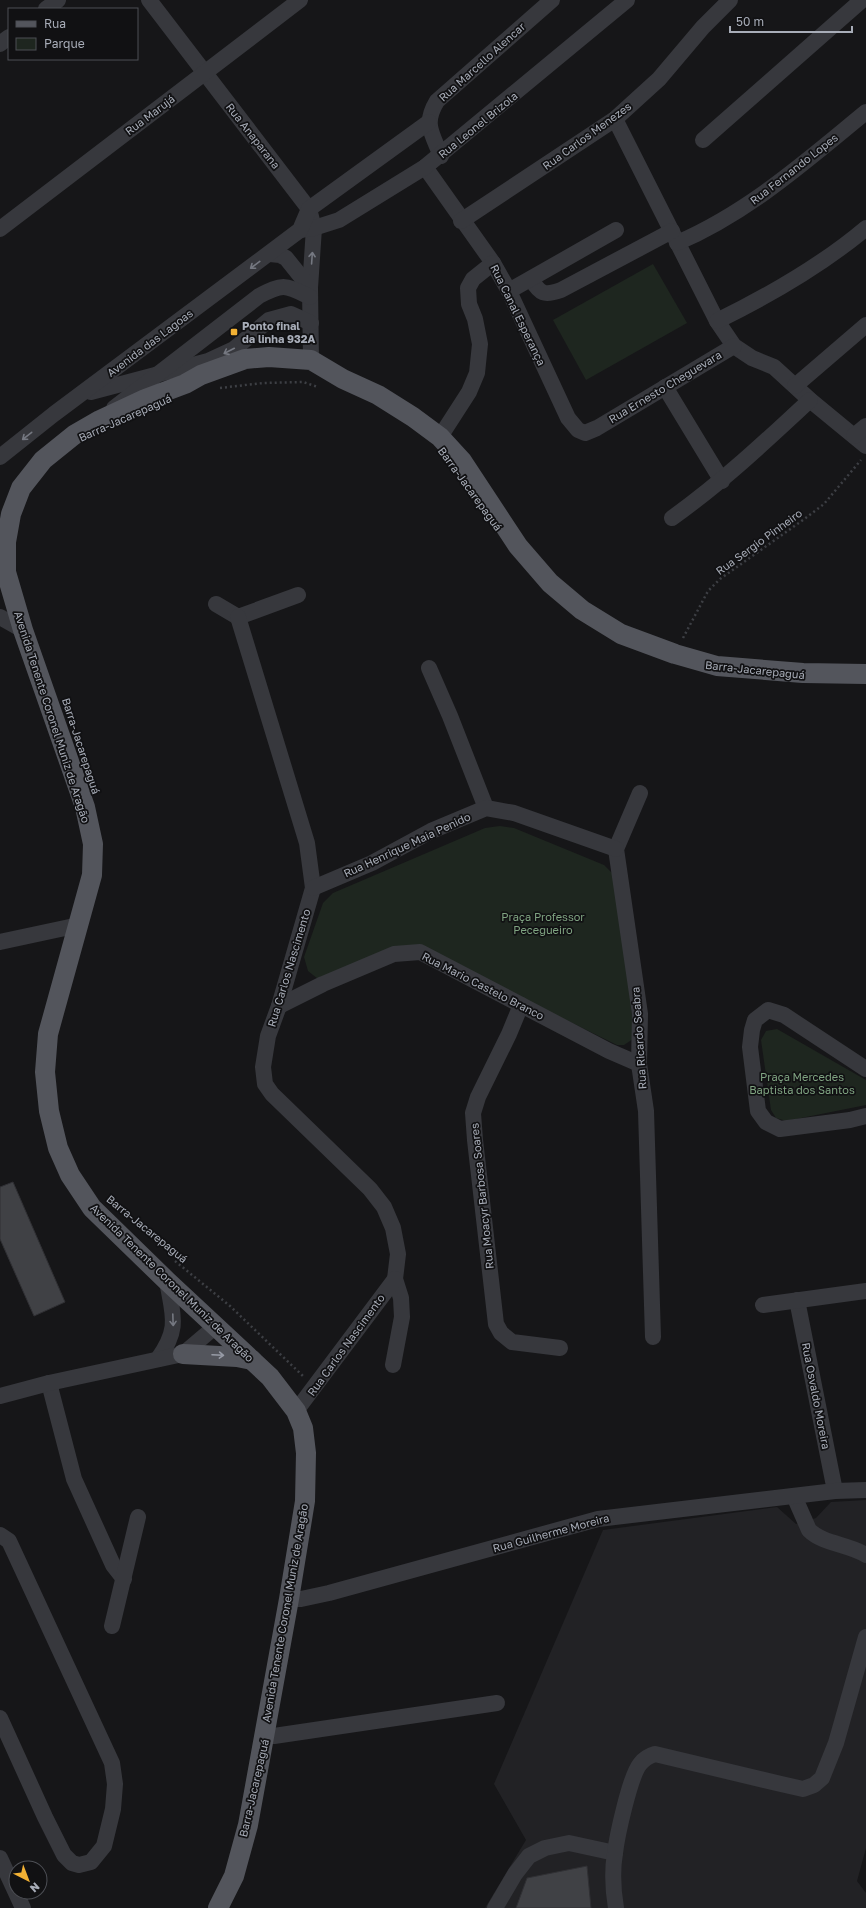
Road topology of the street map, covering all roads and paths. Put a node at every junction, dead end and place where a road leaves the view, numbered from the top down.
1 (58, 0) edge
2 (149, 0) edge
3 (300, 0) edge
4 (552, 0) edge
5 (627, 0) edge
6 (730, 0) edge
7 (857, 2) edge
8 (47, 8) edge
9 (8, 38) edge
10 (0, 44) edge
11 (205, 74) junction
12 (866, 112) edge
13 (615, 119) junction
14 (429, 122) junction
15 (703, 140) dead end
16 (441, 156) junction
17 (425, 167) junction
18 (309, 208) junction
19 (462, 221) junction
20 (866, 228) edge
21 (0, 229) edge
22 (307, 229) junction
23 (616, 230) dead end
24 (675, 237) junction
25 (270, 254) junction
26 (493, 263) junction
27 (531, 279) junction
28 (508, 291) junction
29 (310, 292) junction
30 (717, 321) junction
31 (311, 323) junction
32 (866, 325) edge
33 (734, 346) junction
34 (311, 360) junction
35 (159, 373) junction
36 (795, 386) junction
37 (665, 387) junction
38 (322, 388) dead end
39 (216, 389) dead end
40 (80, 396) junction
41 (810, 400) junction
42 (100, 420) junction
43 (597, 428) joint
44 (440, 436) junction
45 (862, 442) edge
46 (0, 457) edge
47 (722, 481) junction
48 (672, 518) dead end
49 (3, 576) edge
50 (298, 596) dead end
51 (216, 604) dead end
52 (0, 617) edge
53 (238, 617) junction
54 (22, 630) junction
55 (676, 654) junction
56 (429, 668) dead end
57 (866, 674) edge
58 (640, 793) dead end
59 (486, 808) junction
60 (616, 849) junction
61 (313, 888) junction
62 (79, 926) junction
63 (0, 942) edge
64 (521, 1005) junction
65 (279, 1006) junction
66 (639, 1064) junction
67 (866, 1069) edge
68 (866, 1116) edge
69 (168, 1256) dead end
70 (395, 1279) junction
71 (167, 1281) junction
72 (866, 1291) edge
73 (797, 1300) junction
74 (763, 1305) dead end
75 (216, 1326) junction
76 (653, 1337) dead end
77 (560, 1348) dead end
78 (183, 1354) junction
79 (158, 1359) junction
80 (252, 1360) junction
81 (393, 1365) dead end
82 (49, 1383) junction
83 (310, 1394) junction
84 (0, 1396) edge
85 (296, 1412) junction
86 (866, 1490) edge
87 (835, 1491) junction
88 (794, 1496) junction
89 (138, 1517) dead end
90 (0, 1535) edge
91 (866, 1556) edge
92 (124, 1579) junction
93 (289, 1599) junction
94 (112, 1626) dead end
95 (866, 1637) edge
96 (497, 1703) dead end
97 (0, 1718) edge
98 (263, 1735) junction
99 (615, 1853) junction
100 (0, 1858) edge
101 (23, 1908) edge
102 (218, 1908) edge
103 (495, 1908) edge
104 (616, 1908) edge

1 - 8 street
2 - 11 street, Rua Anaparana
3 - 11 street, Rua Marujá
4 - 14 street, Rua Marcello Alencar
5 - 16 street, Rua Leonel Brizola
6 - 13 street, Rua Carlos Menezes
7 - 15 street
9 - 10 street
11 - 18 street, Rua Anaparana
11 - 21 street, Rua Marujá
12 - 24 street, Rua Fernando Lopes
13 - 19 street, Rua Carlos Menezes
13 - 24 street
14 - 16 street
14 - 18 street
16 - 17 street, Rua Leonel Brizola
17 - 19 street, Rua Canal Esperança
17 - 22 street, Rua Leonel Brizola
18 - 22 street, Avenida das Lagoas
19 - 26 street, Rua Canal Esperança
20 - 30 street
22 - 25 street, Avenida das Lagoas
29 -> 22 street
23 - 27 street
24 - 27 street, Rua Fernando Lopes
24 - 30 street
25 - 29 street
25 -> 40 street, Avenida das Lagoas
26 - 28 street, Rua Canal Esperança
26 - 44 street
27 - 28 street
28 - 43 street, Rua Canal Esperança
29 - 31 street
29 - 35 street
30 - 33 street
31 - 34 street
31 -> 35 street
32 - 36 street
33 - 36 street
33 - 37 street, Rua Ernesto Cheguevara
34 - 42 main road, Avenida Tenente Coronel Muniz de Aragão
34 - 44 main road, Avenida Tenente Coronel Muniz de Aragão
35 - 40 street
35 - 42 street
36 - 41 street
37 - 43 street, Rua Ernesto Cheguevara
37 - 47 street
38 - 39 path
40 -> 46 street, Avenida das Lagoas
41 - 45 street
41 - 47 street
42 - 49 main road, Avenida Tenente Coronel Muniz de Aragão
44 - 55 main road, Avenida Tenente Coronel Muniz de Aragão
45 - 55 path, Rua Sergio Pinheiro
47 - 48 street
49 - 54 main road, Avenida Tenente Coronel Muniz de Aragão
50 - 53 street
51 - 53 street
52 - 54 street
53 - 61 street, Rua Carlos Nascimento
54 - 62 main road, Avenida Tenente Coronel Muniz de Aragão
55 - 57 main road, Avenida Tenente Coronel Muniz de Aragão
56 - 59 street
58 - 60 street
59 - 60 street
59 - 61 street, Rua Henrique Maia Penido
60 - 66 street, Rua Ricardo Seabra
61 - 65 street, Rua Carlos Nascimento
62 - 63 street
62 - 71 main road, Avenida Tenente Coronel Muniz de Aragão
64 - 65 street, Rua Mario Castelo Branco
64 - 66 street, Rua Mario Castelo Branco
64 - 77 street, Rua Moacyr Barbosa Soares
65 - 70 street, Rua Carlos Nascimento
66 - 76 street, Rua Ricardo Seabra
67 - 68 street
69 - 83 path, Barra-Jacarepaguá
70 - 81 street, Rua Carlos Nascimento
70 - 83 street, Rua Carlos Nascimento
71 - 75 main road, Avenida Tenente Coronel Muniz de Aragão
71 -> 79 street
72 - 73 street
73 - 74 street
73 - 87 street, Rua Osvaldo Moreira
75 - 78 street
75 - 80 main road, Avenida Tenente Coronel Muniz de Aragão
78 - 79 street
78 -> 80 main road
79 - 82 street
80 - 85 main road, Avenida Tenente Coronel Muniz de Aragão
82 - 84 street
82 - 92 street
83 - 85 street, Rua Carlos Nascimento
85 - 93 main road, Avenida Tenente Coronel Muniz de Aragão
86 - 87 street, Rua Guilherme Moreira
87 - 88 street, Rua Guilherme Moreira
88 - 91 street
88 - 93 street, Rua Guilherme Moreira
89 - 92 street
90 - 97 street
92 - 94 street
93 - 98 main road, Avenida Tenente Coronel Muniz de Aragão
95 - 99 street
96 - 98 street
98 - 102 main road, Avenida Tenente Coronel Muniz de Aragão
99 - 103 street
99 - 104 street
100 - 101 street

